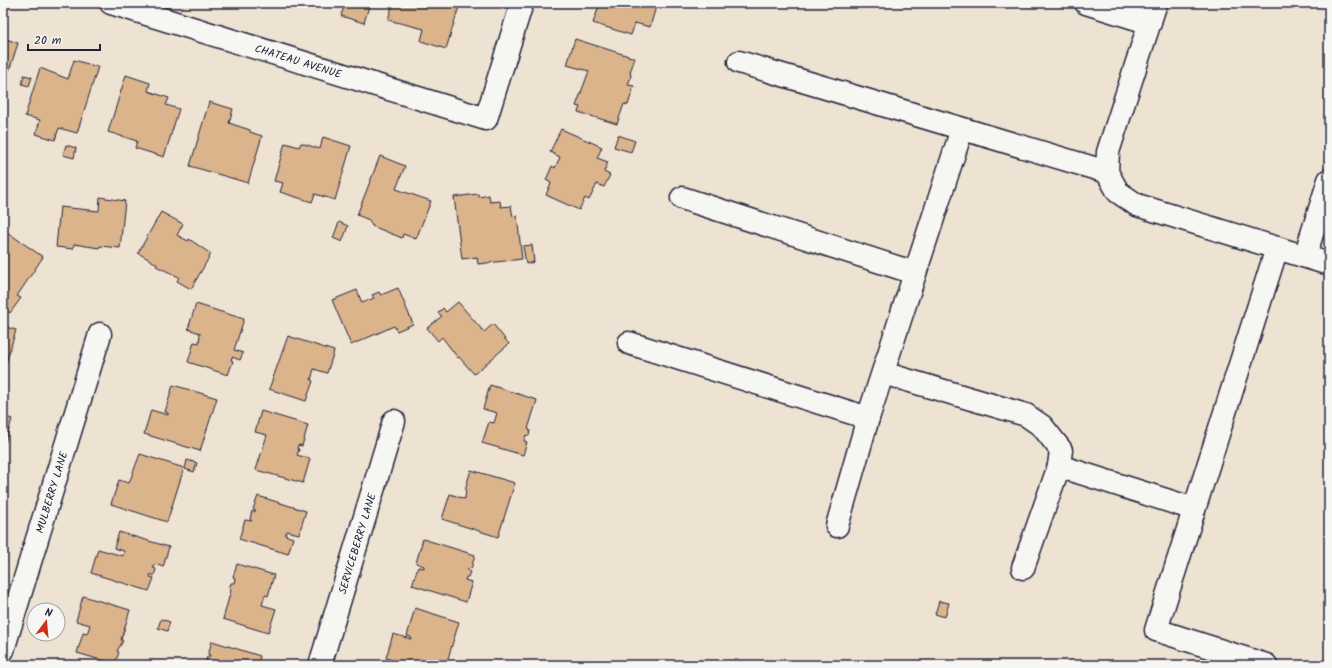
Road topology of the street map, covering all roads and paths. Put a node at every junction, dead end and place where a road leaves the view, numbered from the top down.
1 (111, 3) edge
2 (522, 3) edge
3 (1086, 3) edge
4 (1153, 13) edge
5 (740, 62) dead end
6 (962, 128) junction
7 (1107, 172) junction
8 (1329, 180) edge
9 (682, 198) dead end
10 (1277, 248) junction
11 (1305, 256) junction
12 (1329, 264) edge
13 (915, 273) junction
14 (100, 334) dead end
15 (629, 343) dead end
16 (883, 373) junction
17 (868, 418) junction
18 (394, 421) dead end
19 (1059, 466) junction
20 (1194, 508) junction
21 (837, 526) dead end
22 (1023, 568) dead end
23 (3, 650) edge
24 (320, 665) edge
25 (1266, 665) edge

1 - 2 street, CHATEAU AVENUE
3 - 4 street
4 - 7 street
5 - 6 street
6 - 7 street
6 - 13 street
7 - 10 street
8 - 11 street
9 - 13 street
10 - 11 street
10 - 20 street
11 - 12 street
13 - 16 street
14 - 23 street, MULBERRY LANE
15 - 17 street
16 - 17 street
16 - 19 street
17 - 21 street
18 - 24 street, SERVICEBERRY LANE
19 - 20 street
19 - 22 street
20 - 25 street

